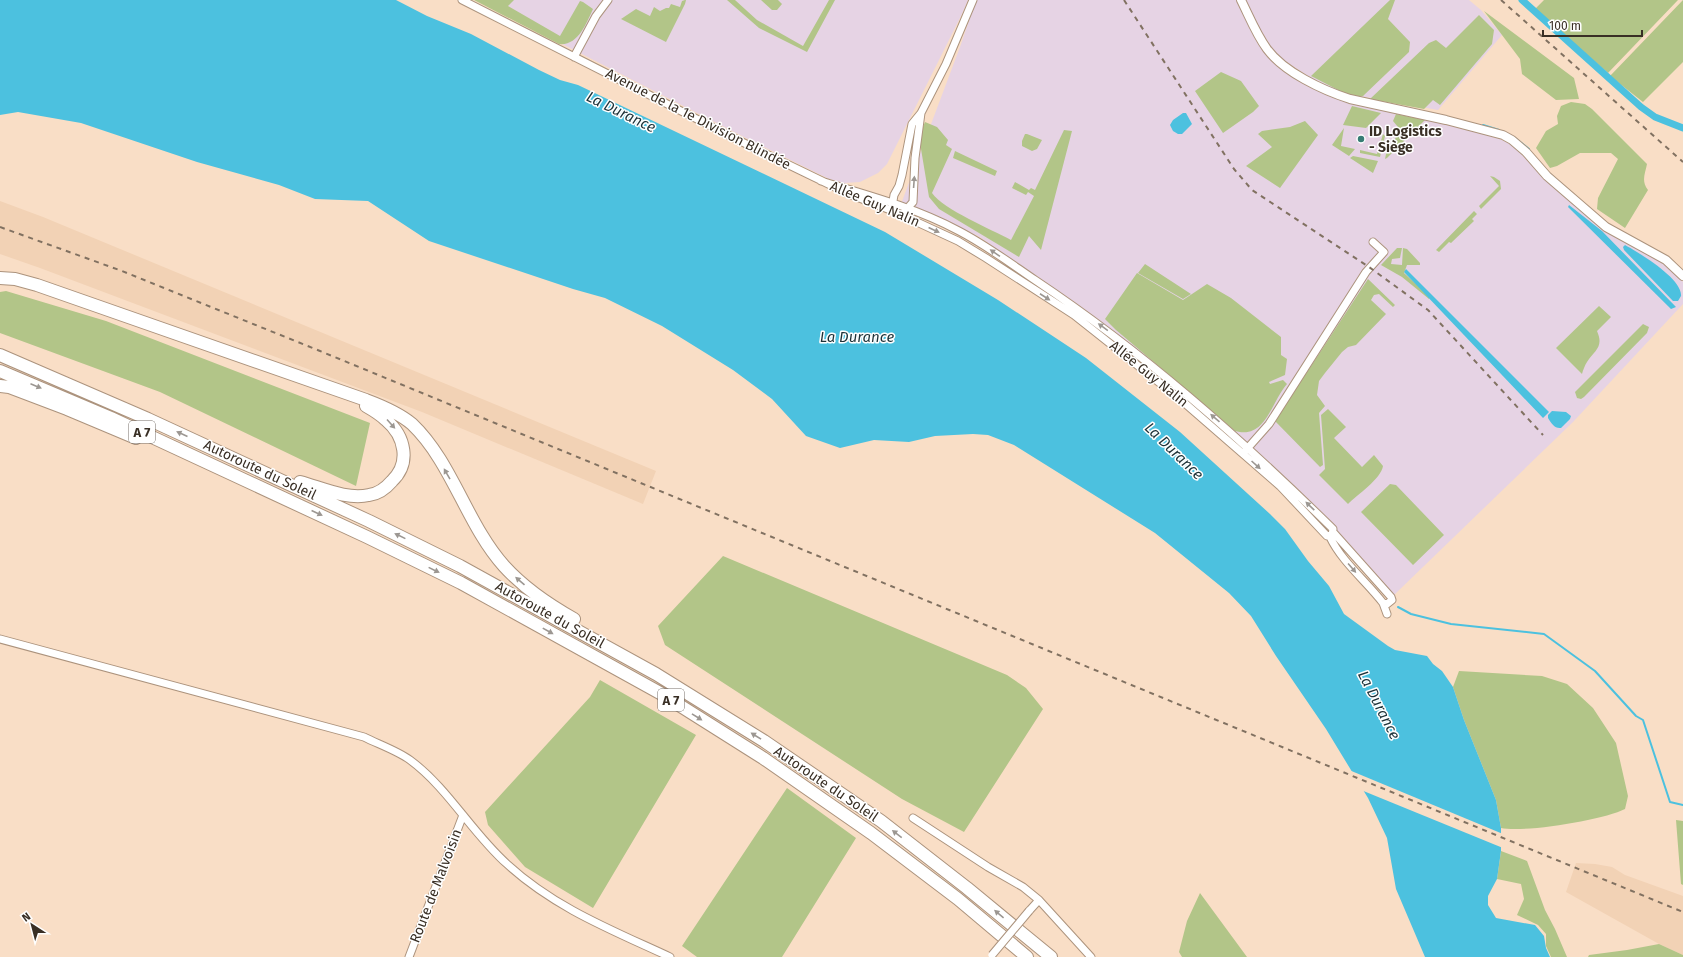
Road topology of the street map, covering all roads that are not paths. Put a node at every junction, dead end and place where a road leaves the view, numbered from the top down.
1 (462, 0) edge
2 (608, 0) edge
3 (973, 0) edge
4 (1241, 0) edge
5 (574, 57) junction
6 (921, 113) junction
7 (821, 181) junction
8 (894, 195) junction
9 (880, 200) junction
10 (913, 202) junction
11 (894, 209) junction
12 (907, 209) junction
13 (923, 215) junction
14 (1373, 242) dead end
15 (1683, 276) edge
16 (0, 278) edge
17 (0, 285) edge
18 (0, 355) edge
19 (0, 371) edge
20 (0, 386) edge
21 (1246, 450) junction
22 (268, 473) junction
23 (281, 496) junction
24 (1388, 614) dead end
25 (0, 639) edge
26 (656, 674) junction
27 (462, 815) junction
28 (912, 818) dead end
29 (1039, 900) junction
30 (991, 956) edge
31 (409, 957) edge
32 (670, 957) edge
33 (1027, 957) edge
34 (1051, 957) edge
35 (1091, 957) edge

1 - 5 street, Avenue de la 1e Division Blindée
2 - 5 street
3 - 6 street
4 - 15 street
5 - 7 street, Avenue de la 1e Division Blindée
6 - 8 street
10 -> 6 street
7 - 9 street, Allée Guy Nalin
7 - 11 street, Allée Guy Nalin
8 - 9 street
8 - 11 street
9 - 11 street, Allée Guy Nalin
10 - 12 street
10 - 13 street
11 - 12 street
11 - 12 street, Allée Guy Nalin
11 -> 21 street, Allée Guy Nalin
12 - 13 street, Allée Guy Nalin
21 -> 13 street, Allée Guy Nalin
14 - 21 street
26 -> 16 highway
17 -> 22 highway
22 -> 18 highway, Autoroute du Soleil / A 7
19 -> 23 highway, Autoroute du Soleil / A 7
20 - 23 highway
21 - 24 street, Allée Guy Nalin
26 -> 22 highway, Autoroute du Soleil / A 7
23 -> 33 highway, Autoroute du Soleil / A 7
25 - 27 street
34 -> 26 highway, Autoroute du Soleil / A 7
27 - 31 street, Route de Malvoisin
27 - 32 street
28 - 29 street
29 - 30 street, bridge
29 - 35 street

